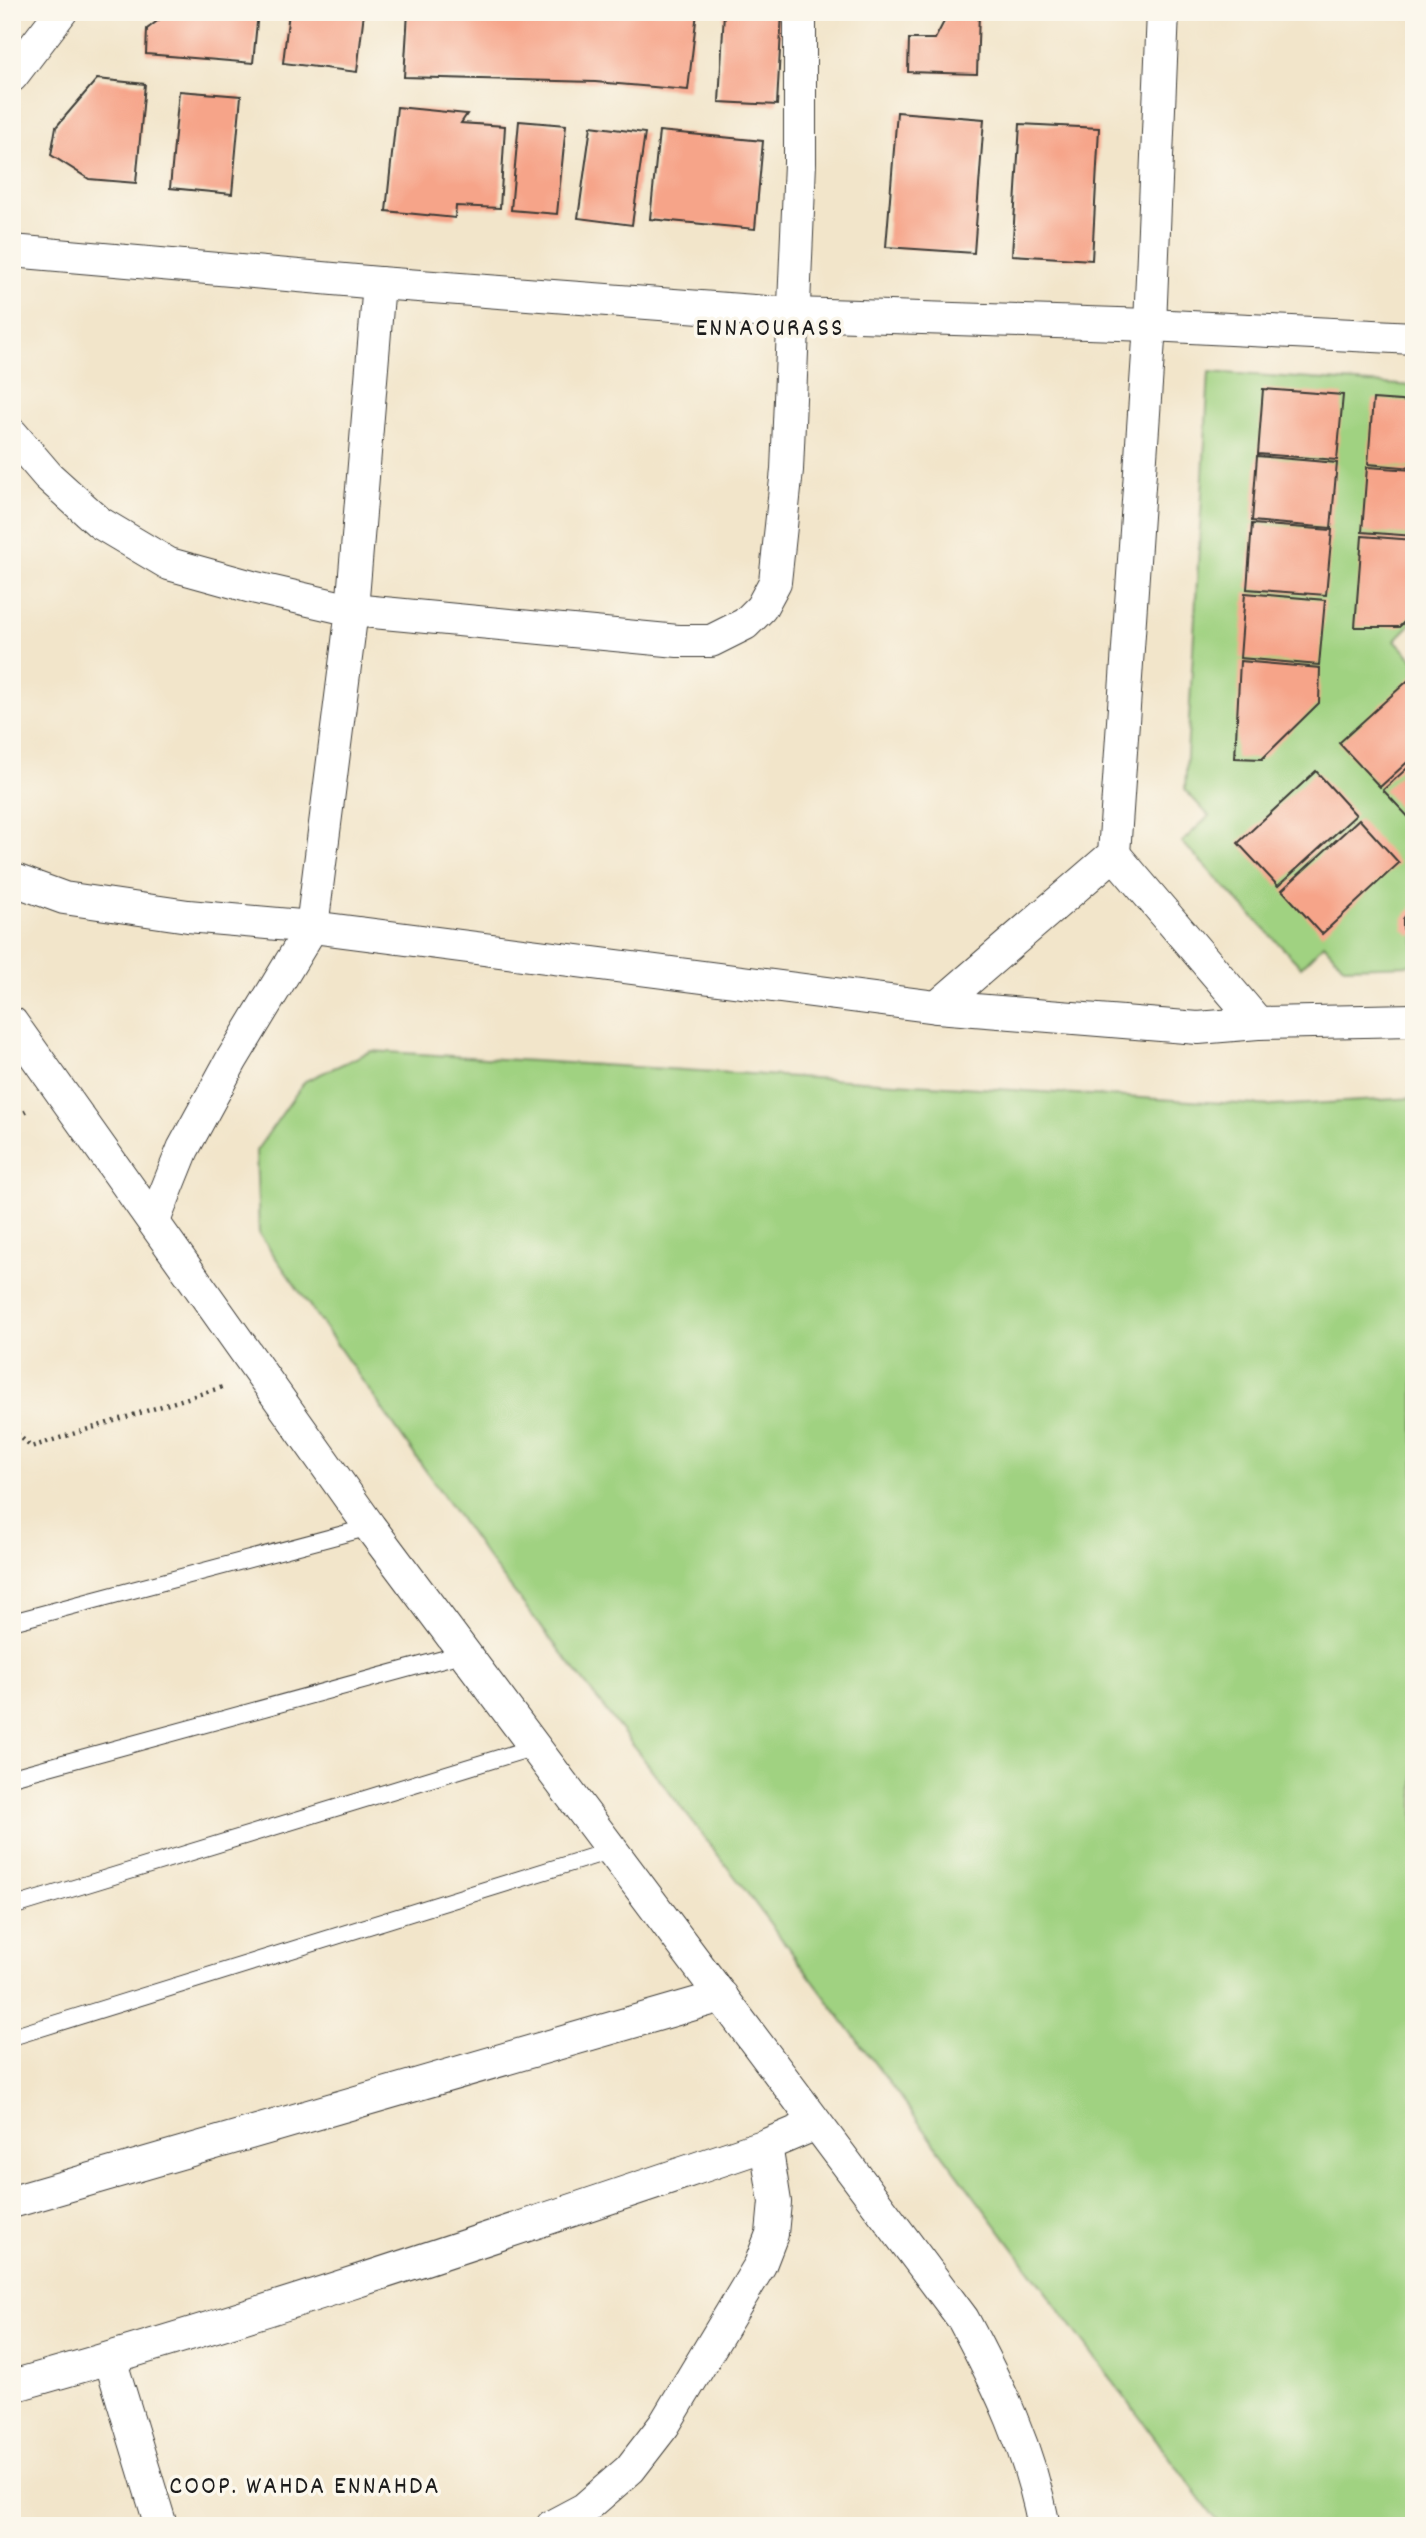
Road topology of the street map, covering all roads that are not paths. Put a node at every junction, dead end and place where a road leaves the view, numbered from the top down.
1 (61, 12) edge
2 (797, 12) edge
3 (1163, 12) edge
4 (12, 76) edge
5 (19, 245) edge
6 (379, 283) junction
7 (794, 314) junction
8 (1150, 325) junction
9 (1414, 338) edge
10 (12, 433) edge
11 (352, 610) junction
12 (1114, 854) junction
13 (12, 879) edge
14 (312, 927) junction
15 (937, 1007) junction
16 (1414, 1020) edge
17 (12, 1023) edge
18 (1258, 1023) junction
19 (154, 1221) junction
20 (370, 1527) junction
21 (12, 1622) edge
22 (465, 1653) junction
23 (535, 1747) junction
24 (12, 1777) edge
25 (613, 1850) junction
26 (12, 1907) edge
27 (722, 1996) junction
28 (12, 2037) edge
29 (816, 2124) junction
30 (766, 2145) junction
31 (12, 2202) edge
32 (110, 2358) junction
33 (12, 2386) edge
34 (161, 2526) edge
35 (552, 2526) edge
36 (1044, 2526) edge

1 - 4 street
2 - 7 street
3 - 8 street
5 - 6 street
6 - 7 street
6 - 11 street
7 - 8 street
7 - 11 street
8 - 9 street
8 - 12 street
10 - 11 street
11 - 14 street
12 - 15 street
12 - 18 street
13 - 14 street
14 - 15 street
14 - 19 street
15 - 18 street
16 - 18 street
17 - 19 street
19 - 20 street
20 - 21 lane
20 - 22 street
22 - 23 street
22 - 24 lane
23 - 25 street
23 - 26 lane
25 - 27 street
25 - 28 lane
27 - 29 street
27 - 31 street
29 - 30 street
29 - 36 street
30 - 32 street
30 - 35 street
32 - 33 street
32 - 34 street

